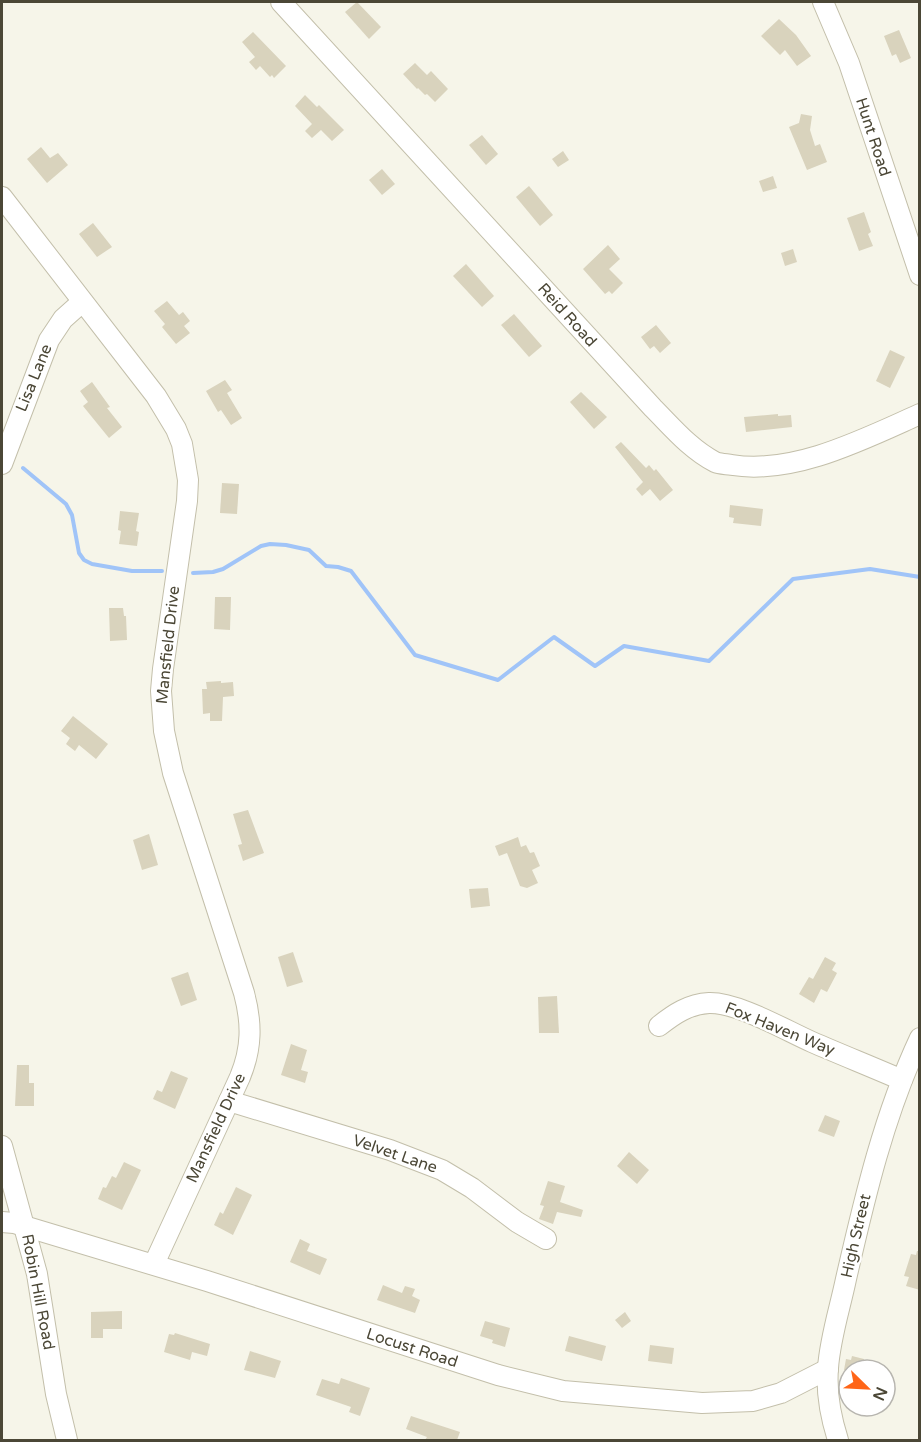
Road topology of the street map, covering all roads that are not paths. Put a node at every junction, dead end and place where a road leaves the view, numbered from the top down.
1 (281, 2) edge
2 (823, 2) edge
3 (2, 197) edge
4 (920, 275) edge
5 (82, 302) junction
6 (920, 414) edge
7 (2, 464) edge
8 (659, 1026) dead end
9 (920, 1038) edge
10 (902, 1080) junction
11 (229, 1101) junction
12 (2, 1146) edge
13 (2, 1222) edge
14 (25, 1226) junction
15 (546, 1239) dead end
16 (154, 1264) junction
17 (828, 1369) junction
18 (67, 1440) edge
19 (838, 1440) edge

1 - 6 street, Reid Road
2 - 4 street, Hunt Road
3 - 5 street, Mansfield Drive
5 - 7 street, Lisa Lane
5 - 11 street, Mansfield Drive
8 - 10 street, Fox Haven Way
9 - 10 street, High Street
10 - 17 street, High Street
11 - 15 street, Velvet Lane
11 - 16 street, Mansfield Drive
12 - 14 street, Robin Hill Road
13 - 14 street, Locust Road
14 - 16 street, Locust Road
14 - 18 street, Robin Hill Road
16 - 17 street, Locust Road
17 - 19 street, High Street

